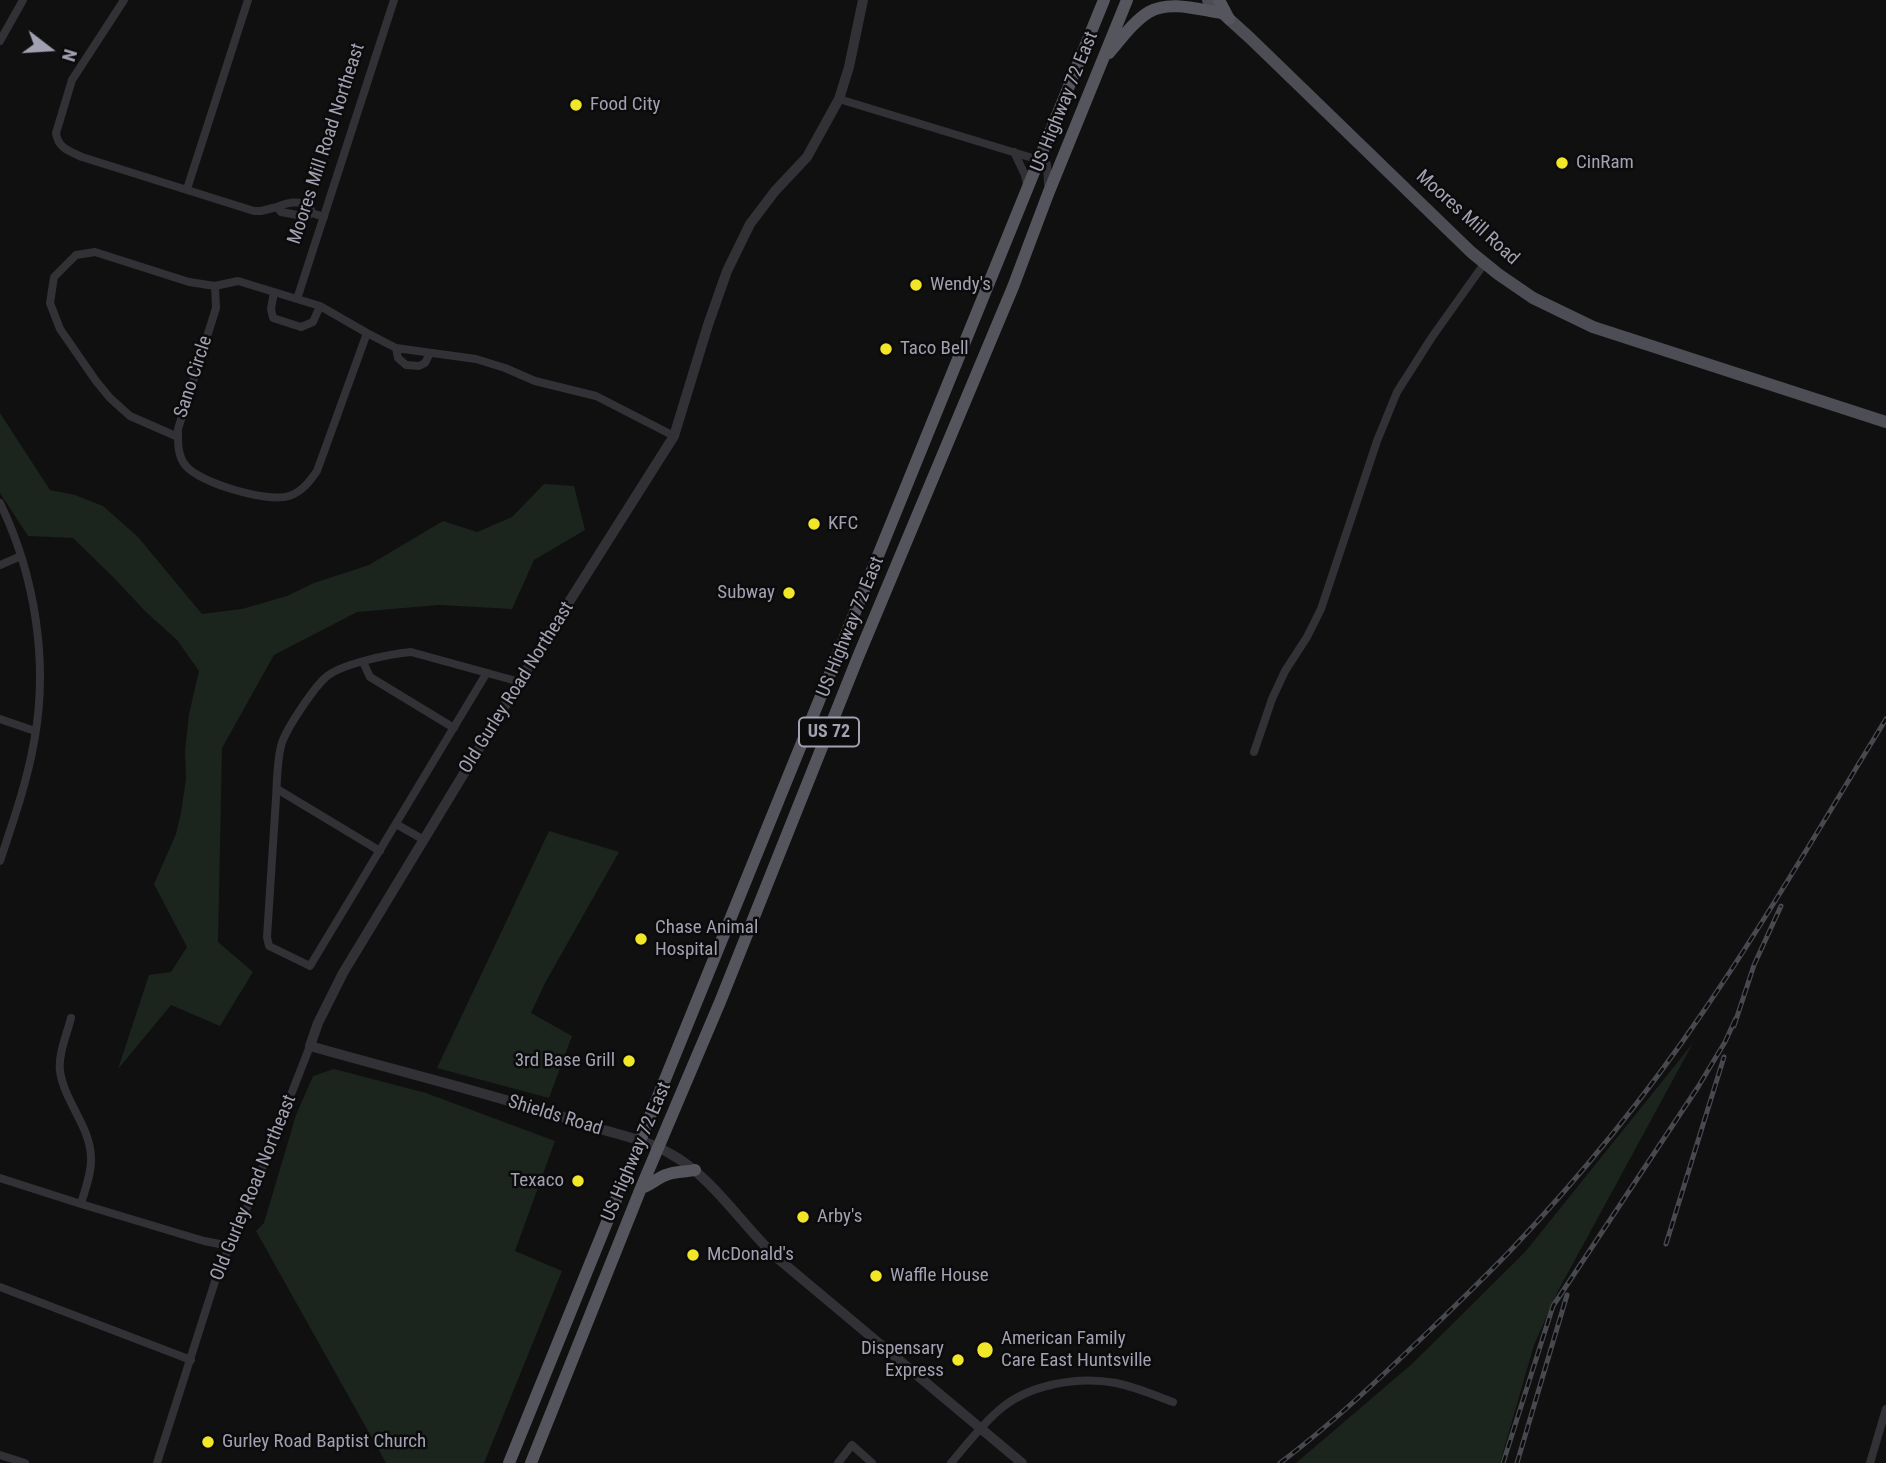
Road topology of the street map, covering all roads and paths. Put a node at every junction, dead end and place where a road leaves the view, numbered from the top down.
1 (23, 0) edge
2 (124, 0) edge
3 (248, 0) edge
4 (394, 0) edge
5 (863, 0) edge
6 (1104, 0) edge
7 (1127, 0) edge
8 (1208, 0) edge
9 (1219, 0) edge
10 (1226, 16) junction
11 (0, 41) edge
12 (1104, 58) junction
13 (839, 99) junction
14 (1014, 152) junction
15 (1039, 160) junction
16 (187, 189) junction
17 (1028, 189) junction
18 (1048, 194) junction
19 (324, 217) junction
20 (1485, 264) junction
21 (215, 286) junction
22 (274, 292) junction
23 (297, 299) junction
24 (320, 306) junction
25 (367, 333) junction
26 (396, 348) junction
27 (430, 353) junction
28 (1886, 422) edge
29 (674, 436) junction
30 (178, 437) junction
31 (0, 503) edge
32 (21, 556) junction
33 (0, 565) edge
34 (363, 662) junction
35 (486, 674) junction
36 (520, 682) junction
37 (0, 719) edge
38 (454, 728) junction
39 (36, 731) junction
40 (1254, 752) dead end
41 (277, 789) junction
42 (396, 824) junction
43 (424, 840) junction
44 (380, 851) junction
45 (1, 857) edge
46 (71, 1018) dead end
47 (310, 1046) junction
48 (639, 1140) junction
49 (659, 1148) junction
50 (695, 1170) junction
51 (0, 1178) edge
52 (641, 1188) junction
53 (80, 1204) junction
54 (230, 1246) junction
55 (0, 1287) edge
56 (191, 1360) junction
57 (1173, 1402) dead end
58 (1886, 1409) edge
59 (980, 1429) junction
60 (0, 1455) edge
61 (25, 1463) edge
62 (157, 1463) edge
63 (509, 1463) edge
64 (531, 1463) edge
65 (838, 1463) edge
66 (872, 1463) edge
67 (951, 1463) edge
68 (1022, 1463) edge
69 (1870, 1463) edge

1 - 11 street
2 - 16 street
3 - 16 street
4 - 19 street, Moores Mill Road Northeast
5 - 13 street, Old Gurley Road Northeast
6 - 15 highway, US Highway 72 East / US 72
7 - 12 highway, US Highway 72 East / US 72
8 - 10 main road
9 - 10 highway
10 - 12 highway
10 - 20 main road, Moores Mill Road
12 - 18 highway, US Highway 72 East / US 72
13 - 14 street
13 - 29 street, Old Gurley Road Northeast
14 - 15 street
14 - 17 street
15 - 17 highway, US Highway 72 East / US 72
15 - 18 street
16 - 19 street
17 - 48 highway, US Highway 72 East / US 72
18 - 49 highway, US Highway 72 East / US 72
19 - 23 street, Moores Mill Road Northeast
20 - 28 main road, Moores Mill Road
20 - 40 street
21 - 22 street
21 - 30 street, Sano Circle
21 - 30 street
22 - 23 street
22 - 24 street
23 - 24 street
24 - 25 street
25 - 26 street
25 - 30 street, Sano Circle
26 - 27 street
26 - 27 street
27 - 29 street
29 - 36 street, Old Gurley Road Northeast
31 - 32 street
32 - 33 street
32 - 39 street
34 - 35 street
34 - 38 street
34 - 41 street
35 - 36 street
35 - 38 street
36 - 43 street, Old Gurley Road Northeast
37 - 39 street
38 - 42 street
39 - 45 street
41 - 44 street
41 - 44 street
42 - 43 street
42 - 44 street
43 - 47 street, Old Gurley Road Northeast
46 - 53 street
47 - 48 street, Shields Road
47 - 54 street, Old Gurley Road Northeast
48 - 49 street, Shields Road
48 - 63 highway, US Highway 72 East / US 72
49 - 50 street, Shields Road
49 - 52 highway, US Highway 72 East / US 72
50 - 52 highway
50 - 59 street, Shields Road
51 - 53 street
52 - 64 highway, US Highway 72 East / US 72
53 - 54 street
54 - 56 street, Old Gurley Road Northeast
55 - 56 street
56 - 62 street, Old Gurley Road Northeast
57 - 59 street
58 - 69 street
59 - 67 street
59 - 68 street, Shields Road
60 - 61 street
65 - 66 street

